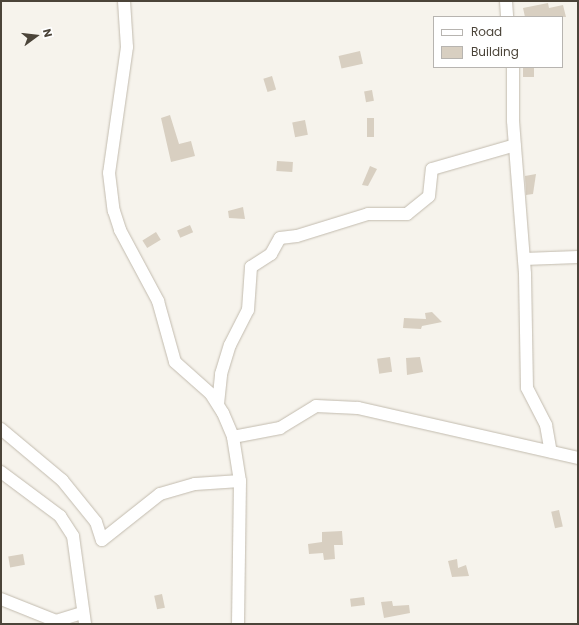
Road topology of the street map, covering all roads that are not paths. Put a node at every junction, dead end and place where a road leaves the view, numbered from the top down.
1 (124, 1) edge
2 (506, 1) edge
3 (508, 16) edge
4 (513, 68) edge
5 (515, 145) junction
6 (578, 257) edge
7 (524, 259) junction
8 (218, 404) junction
9 (1, 429) edge
10 (233, 437) junction
11 (550, 452) junction
12 (578, 458) edge
13 (1, 472) edge
14 (240, 481) junction
15 (1, 599) edge
16 (84, 618) edge
17 (238, 624) edge

1 - 8 street
2 - 3 street
4 - 5 street
5 - 7 street
5 - 8 street
6 - 7 street
7 - 11 street
8 - 10 street
9 - 14 street
10 - 11 street
10 - 14 street
11 - 12 street
13 - 16 street
14 - 17 street
15 - 16 street

